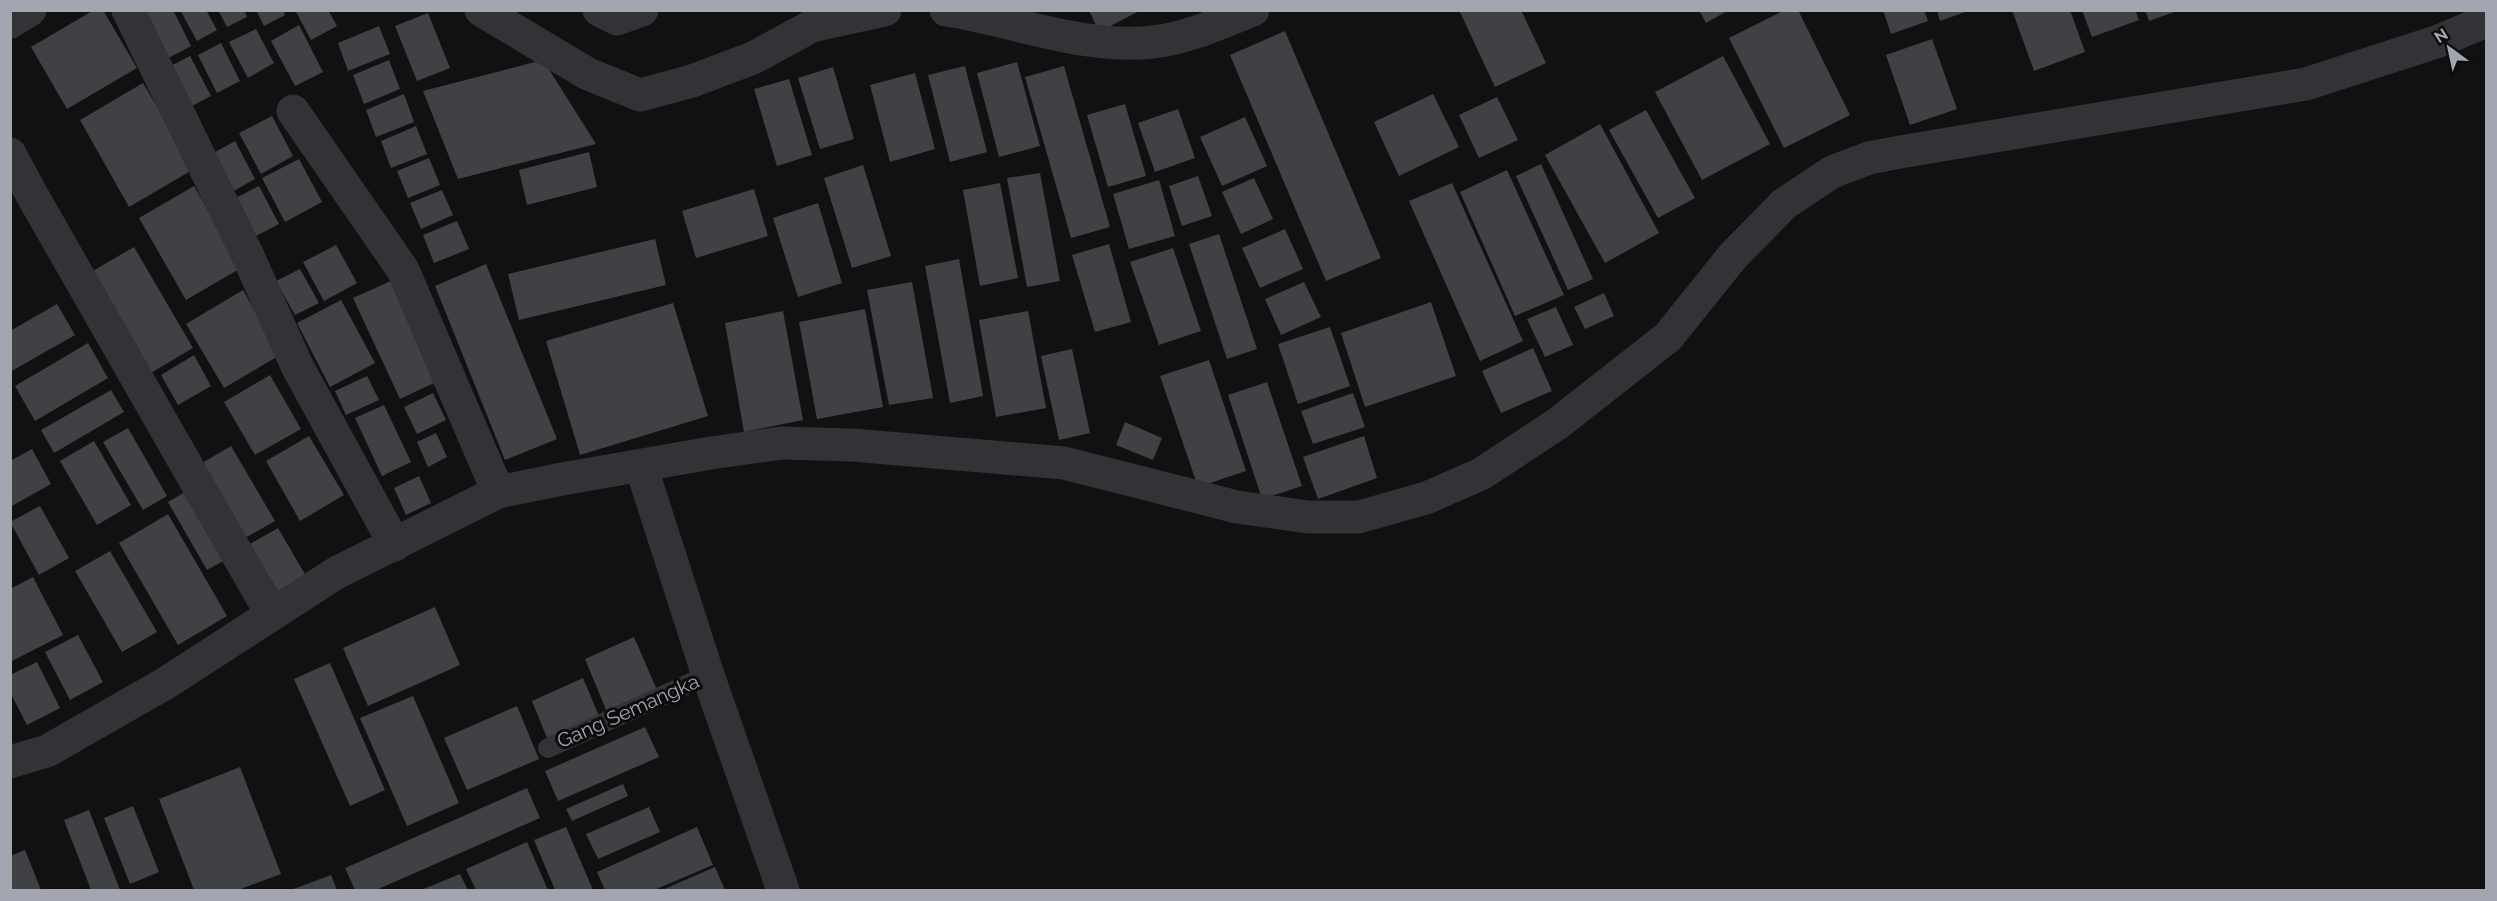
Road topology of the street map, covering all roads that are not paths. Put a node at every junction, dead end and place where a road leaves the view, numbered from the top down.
1 (30, 10) edge
2 (128, 10) edge
3 (481, 10) edge
4 (599, 10) edge
5 (642, 10) edge
6 (885, 10) edge
7 (946, 10) edge
8 (1253, 10) edge
9 (2487, 21) edge
10 (10, 22) edge
11 (293, 111) dead end
12 (10, 154) edge
13 (641, 466) junction
14 (498, 492) junction
15 (396, 545) junction
16 (271, 614) junction
17 (708, 675) junction
18 (548, 748) dead end
19 (10, 762) edge
20 (783, 891) edge

1 - 10 street
2 - 15 street
3 - 6 street
4 - 5 street
7 - 8 street
9 - 13 street
11 - 14 street
12 - 16 street
13 - 14 street
13 - 17 street
14 - 15 street
15 - 16 street
16 - 19 street
17 - 18 lane, Gang Semangka
17 - 20 street

